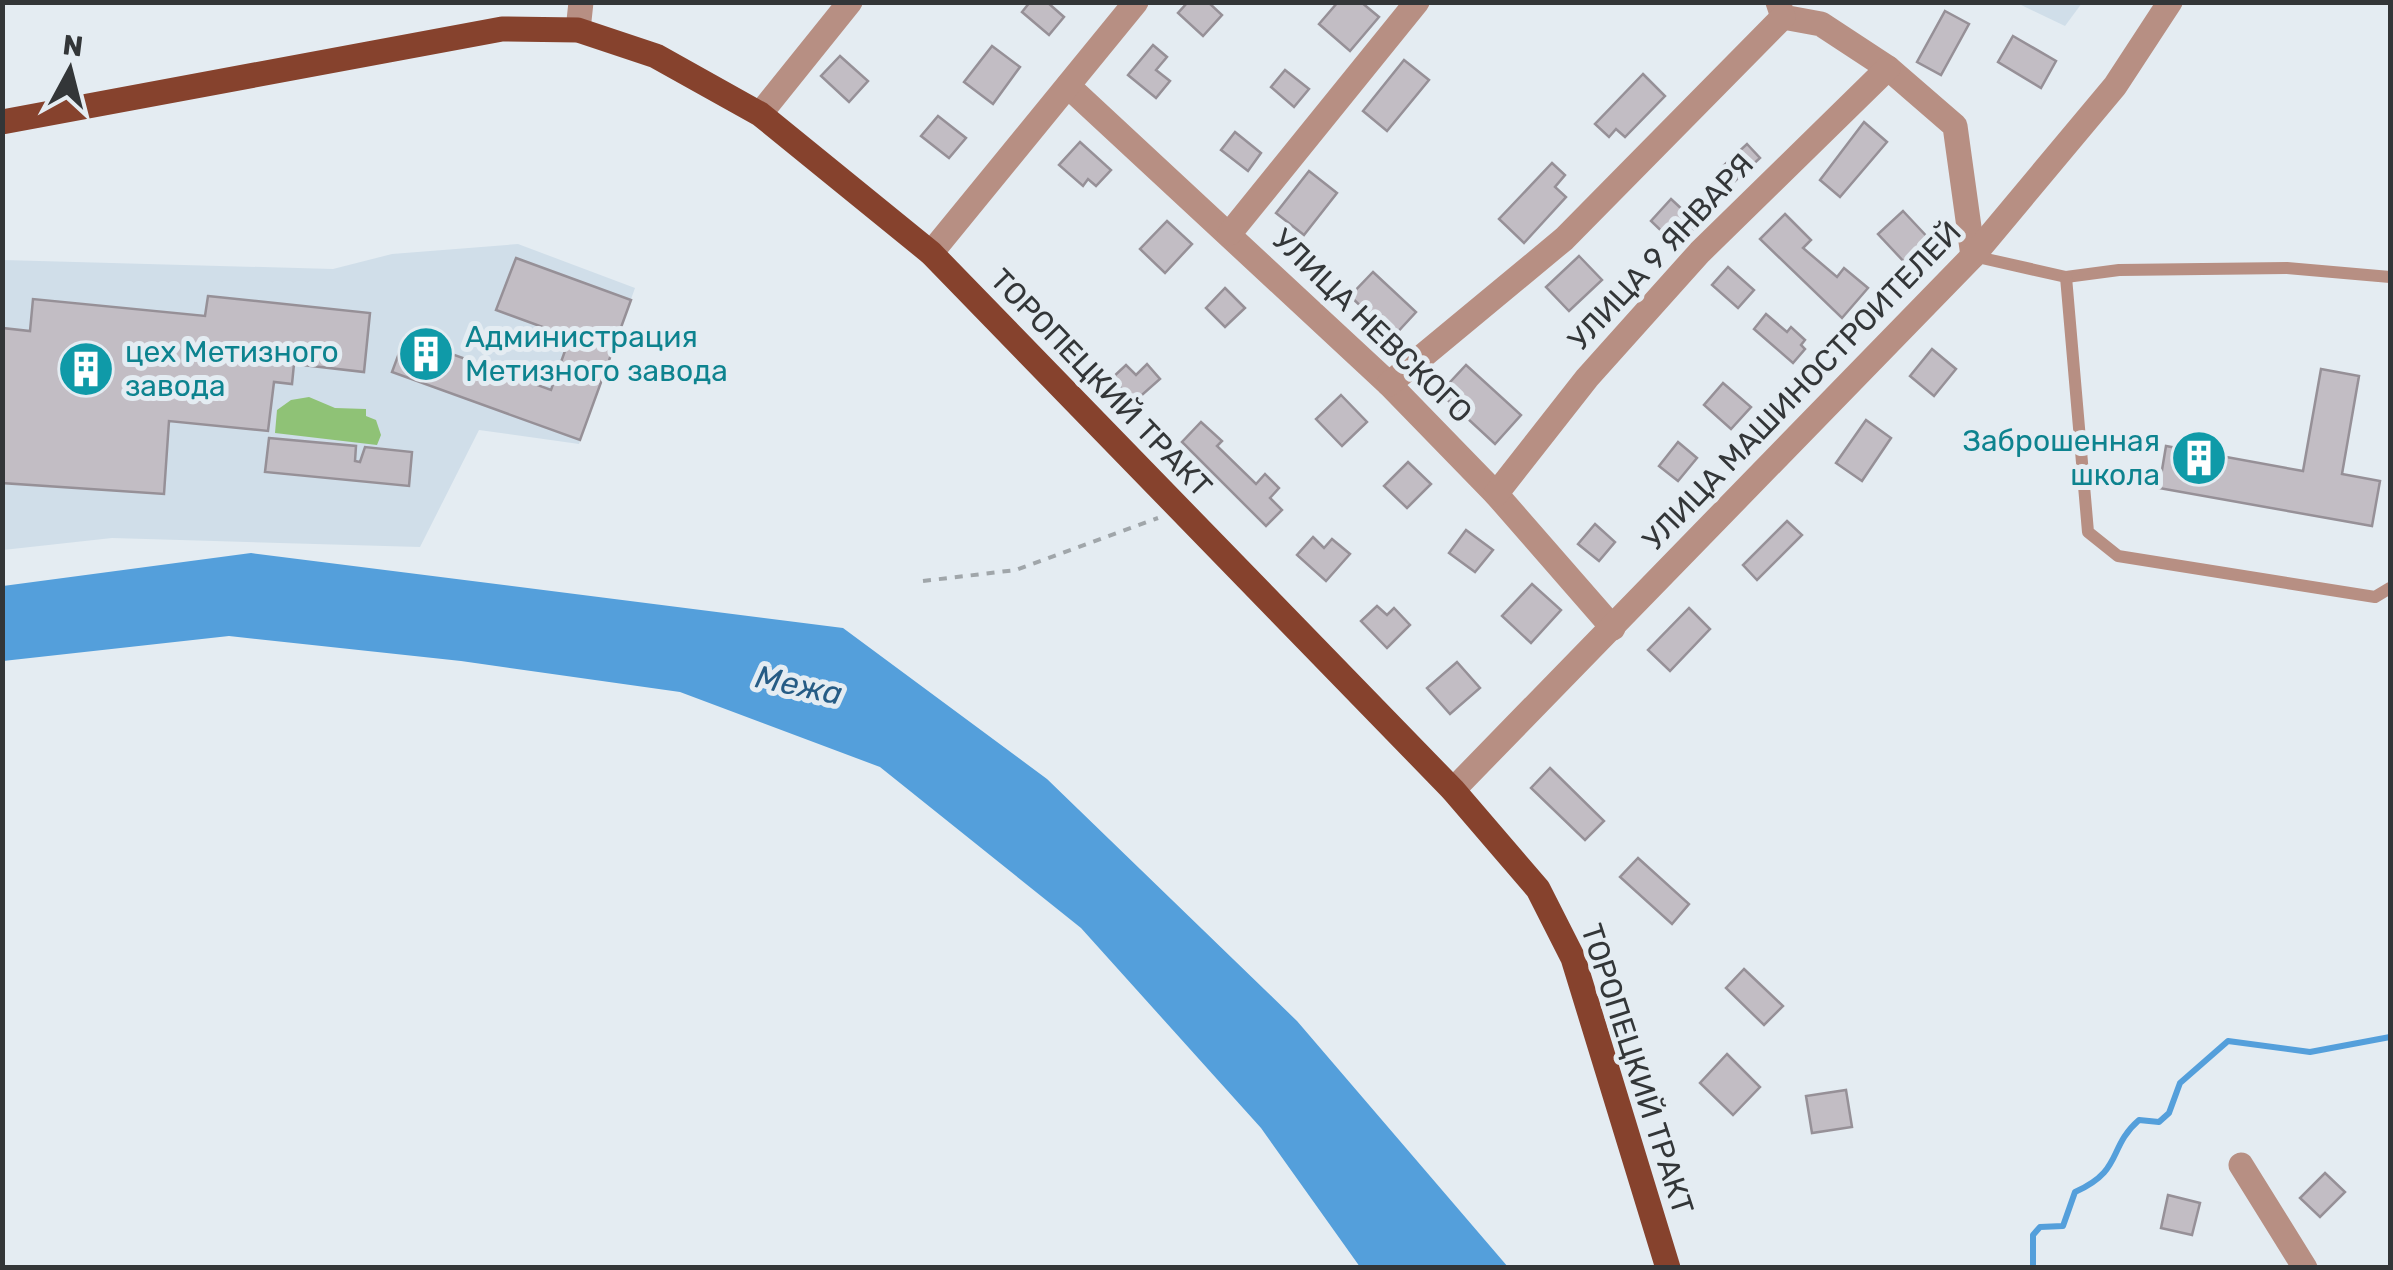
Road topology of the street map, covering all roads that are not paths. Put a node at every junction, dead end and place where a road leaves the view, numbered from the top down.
1 (581, 2) edge
2 (850, 2) edge
3 (1136, 2) edge
4 (1417, 2) edge
5 (2170, 2) edge
6 (1780, 10) edge
7 (578, 30) junction
8 (1888, 68) junction
9 (1068, 86) junction
10 (760, 114) junction
11 (2, 122) edge
12 (1230, 233) junction
13 (931, 253) junction
14 (1973, 256) junction
15 (2066, 277) junction
16 (2390, 277) edge
17 (1389, 384) junction
18 (1496, 494) junction
19 (2390, 588) edge
20 (1613, 628) junction
21 (1453, 790) junction
22 (2242, 1165) dead end
23 (1668, 1268) edge
24 (2305, 1268) edge

1 - 7 street
2 - 10 street
3 - 9 street
4 - 12 street
5 - 14 street, УЛИЦА МАШИНОСТРОИТЕЛЕЙ
6 - 8 street
6 - 17 street
7 - 10 main road, ТОРОПЕЦКИЙ ТРАКТ
7 - 11 main road, ТОРОПЕЦКИЙ ТРАКТ
8 - 14 street
8 - 18 street, УЛИЦА 9 ЯНВАРЯ
9 - 12 street, УЛИЦА НЕВСКОГО
9 - 13 street
10 - 13 main road, ТОРОПЕЦКИЙ ТРАКТ
12 - 17 street, УЛИЦА НЕВСКОГО
13 - 21 main road, ТОРОПЕЦКИЙ ТРАКТ
14 - 15 lane
14 - 20 street, УЛИЦА МАШИНОСТРОИТЕЛЕЙ
15 - 16 lane
15 - 19 lane
17 - 18 street, УЛИЦА НЕВСКОГО
18 - 20 street, УЛИЦА НЕВСКОГО
20 - 21 street, УЛИЦА МАШИНОСТРОИТЕЛЕЙ
21 - 23 main road, ТОРОПЕЦКИЙ ТРАКТ
22 - 24 street

